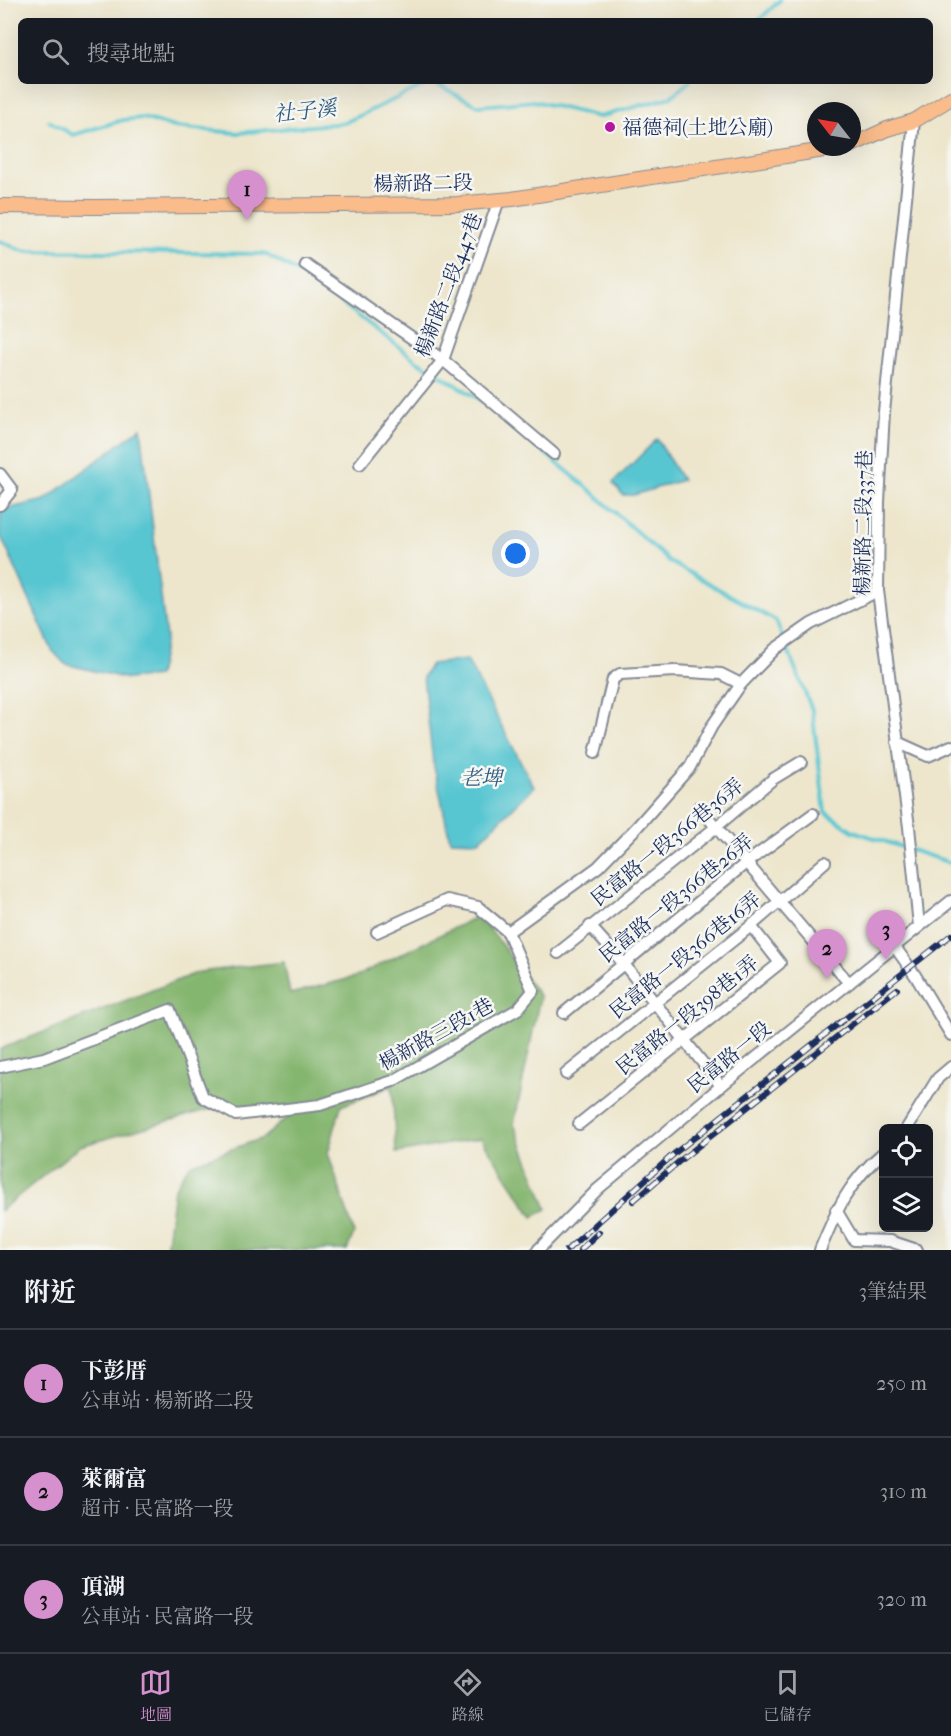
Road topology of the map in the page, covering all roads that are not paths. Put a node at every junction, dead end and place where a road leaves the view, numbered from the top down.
1 (951, 98) edge
2 (914, 121) junction
3 (861, 141) edge
4 (807, 153) edge
5 (499, 200) junction
6 (0, 206) edge
7 (305, 264) dead end
8 (443, 360) junction
9 (554, 454) dead end
10 (360, 464) dead end
11 (0, 474) edge
12 (0, 505) edge
13 (878, 591) junction
14 (741, 684) junction
15 (897, 742) junction
16 (951, 746) edge
17 (595, 753) dead end
18 (801, 762) dead end
19 (699, 807) dead end
20 (813, 814) dead end
21 (716, 828) junction
22 (825, 862) dead end
23 (746, 863) junction
24 (951, 901) edge
25 (779, 902) junction
26 (590, 926) junction
27 (751, 926) junction
28 (919, 926) junction
29 (377, 932) dead end
30 (508, 932) junction
31 (895, 946) junction
32 (558, 953) dead end
33 (624, 964) junction
34 (849, 983) junction
35 (655, 1003) junction
36 (564, 1012) dead end
37 (951, 1035) edge
38 (685, 1040) junction
39 (0, 1067) edge
40 (951, 1067) edge
41 (566, 1074) dead end
42 (721, 1086) junction
43 (579, 1124) dead end
44 (910, 1124) edge
45 (879, 1157) edge
46 (836, 1210) junction
47 (538, 1250) edge
48 (820, 1250) edge
49 (917, 1250) edge

1 - 2 main road
2 - 3 main road
2 - 13 street, 楊新路二段337巷
4 - 5 main road, 楊新路二段
5 - 6 main road, 楊新路二段
5 - 8 street, 楊新路二段447巷
7 - 8 street
8 - 9 street
8 - 10 street, 楊新路二段447巷
11 - 12 street
13 - 14 street
13 - 15 street, 楊新路二段337巷
14 - 17 street
14 - 30 street
15 - 16 street
15 - 28 street, 楊新路二段337巷
18 - 21 street, 民富路一段366巷36弄
19 - 21 street
20 - 23 street, 民富路一段366巷26弄
21 - 23 street
21 - 26 street, 民富路一段366巷36弄
22 - 25 street, 民富路一段366巷16弄
23 - 25 street
23 - 33 street, 民富路一段366巷26弄
24 - 28 street, 民富路一段
25 - 27 street, 民富路一段366巷16弄
25 - 34 street
26 - 32 street, 民富路一段366巷36弄
26 - 33 street
27 - 35 street, 民富路一段366巷16弄
27 - 38 street, 民富路一段398巷1弄
28 - 31 street, 民富路一段
29 - 30 street
30 - 39 street, 楊新路三段1巷
31 - 34 street, 民富路一段
31 - 37 street
33 - 35 street
33 - 36 street, 民富路一段366巷26弄
34 - 42 street, 民富路一段
35 - 38 street
35 - 41 street, 民富路一段366巷16弄
38 - 42 street
38 - 43 street, 民富路一段398巷1弄
40 - 44 street
42 - 47 street, 民富路一段
45 - 46 street
46 - 48 street
46 - 49 street

